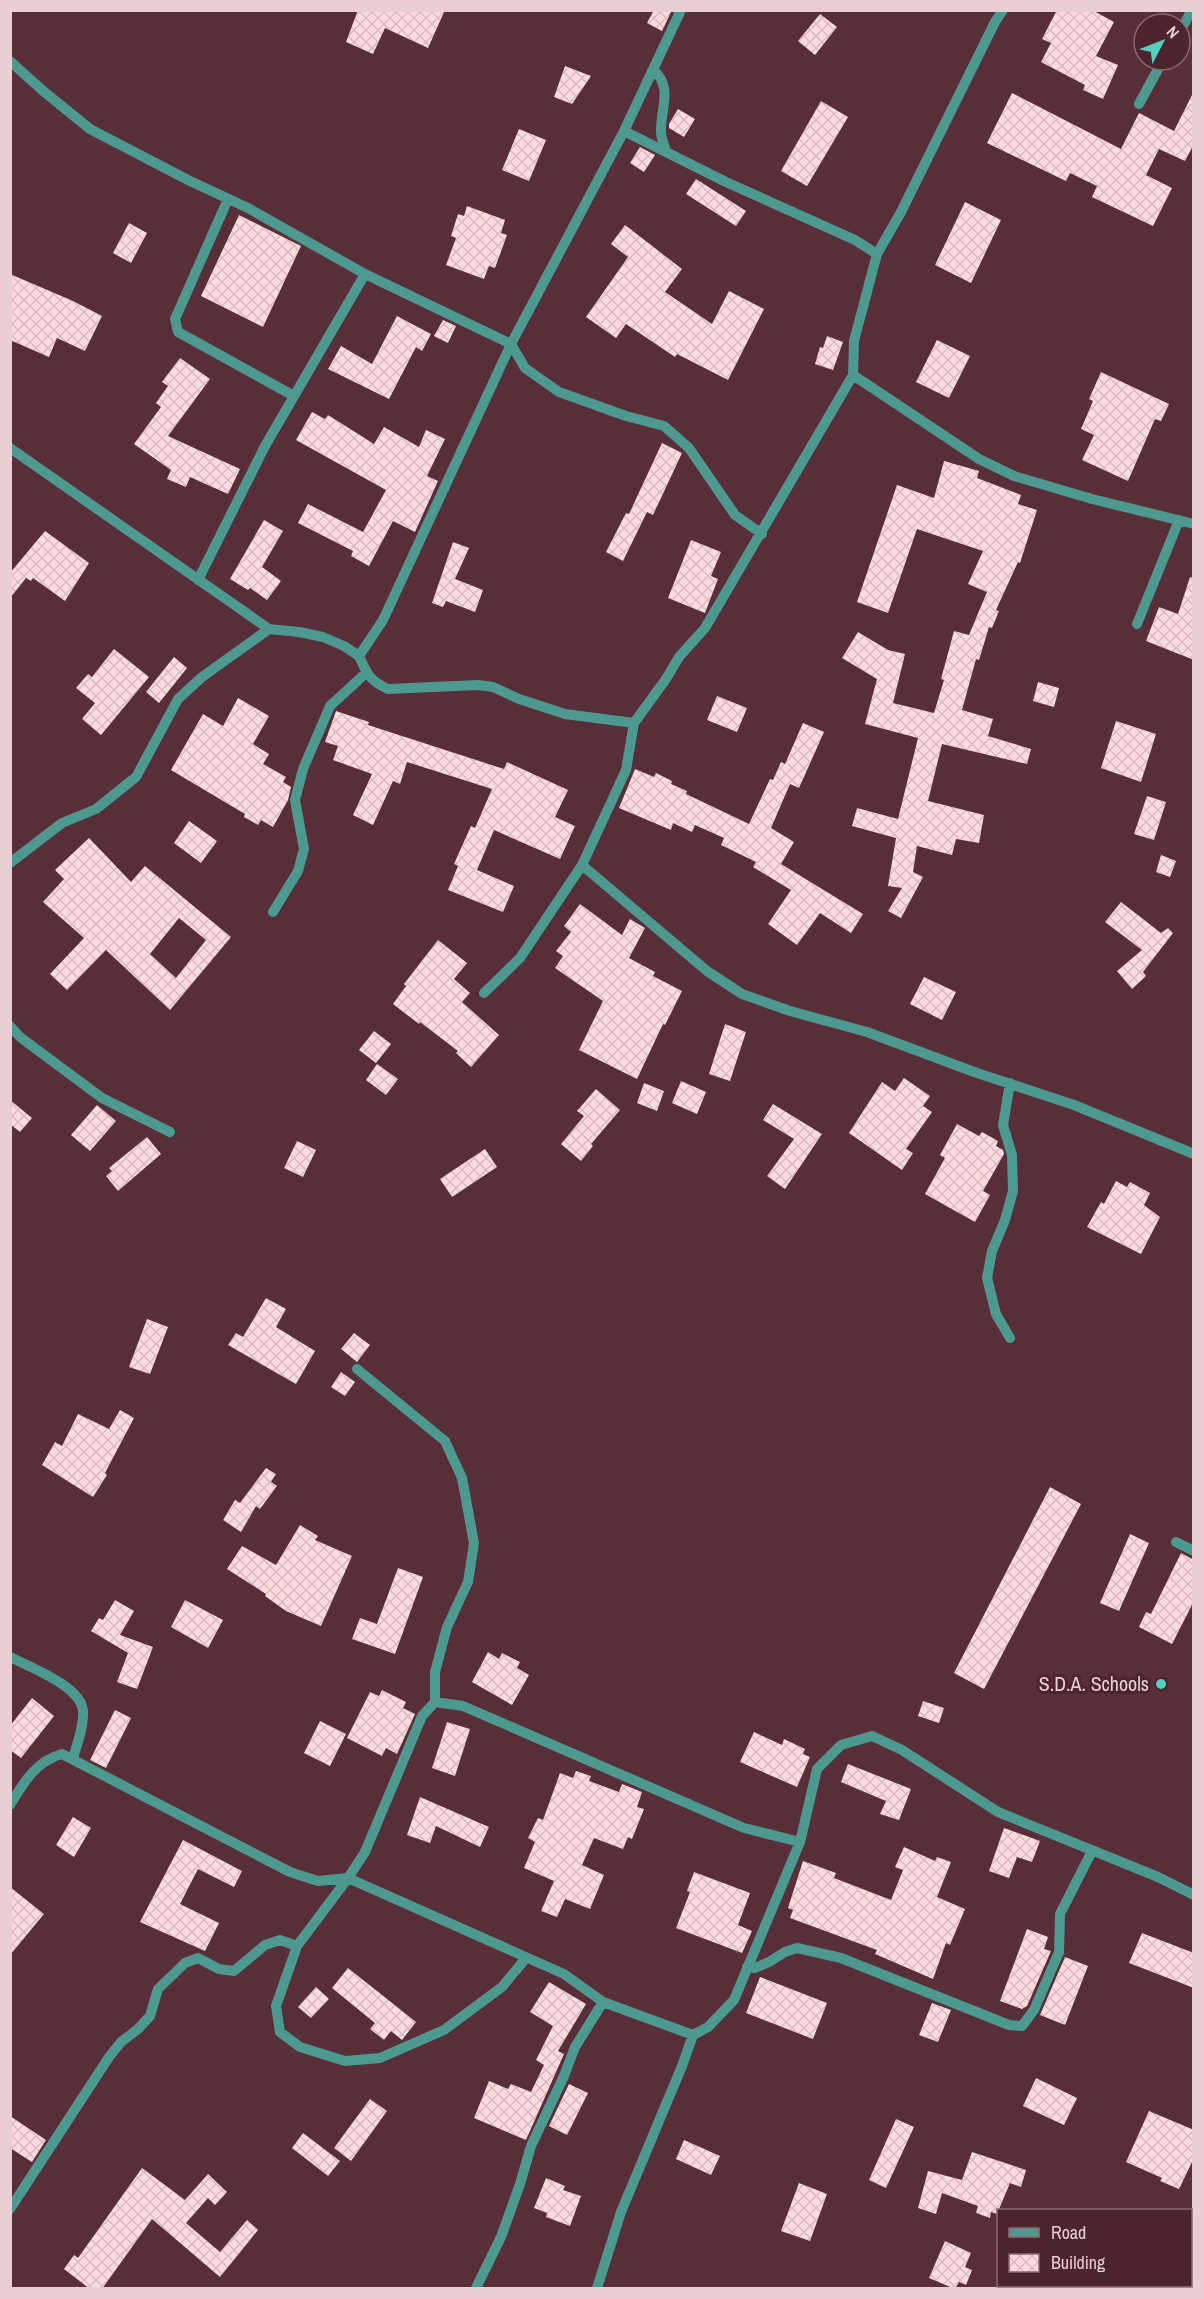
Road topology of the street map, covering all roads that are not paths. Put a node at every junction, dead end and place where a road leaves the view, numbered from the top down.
1 (681, 10) edge
2 (1003, 10) edge
3 (10, 61) edge
4 (653, 69) junction
5 (1156, 72) edge
6 (1139, 104) dead end
7 (624, 131) junction
8 (666, 151) junction
9 (228, 199) junction
10 (877, 254) junction
11 (365, 274) junction
12 (511, 344) junction
13 (853, 375) junction
14 (294, 396) junction
15 (10, 448) edge
16 (1179, 520) junction
17 (1194, 524) edge
18 (762, 534) junction
19 (198, 580) junction
20 (1137, 624) dead end
21 (269, 629) junction
22 (359, 656) junction
23 (366, 673) junction
24 (634, 723) junction
25 (10, 863) edge
26 (582, 865) junction
27 (273, 912) dead end
28 (484, 993) dead end
29 (10, 1026) edge
30 (1010, 1083) junction
31 (170, 1132) dead end
32 (1194, 1154) edge
33 (1010, 1338) dead end
34 (357, 1370) dead end
35 (1176, 1542) dead end
36 (1194, 1551) edge
37 (10, 1657) edge
38 (435, 1702) junction
39 (73, 1758) junction
40 (10, 1805) edge
41 (800, 1842) junction
42 (1092, 1851) junction
43 (348, 1878) junction
44 (1194, 1895) edge
45 (297, 1946) junction
46 (526, 1958) junction
47 (747, 1967) junction
48 (603, 2002) junction
49 (693, 2035) junction
50 (10, 2209) edge
51 (476, 2289) edge
52 (597, 2289) edge

1 - 4 street
2 - 10 street
3 - 9 street
4 - 7 street
4 - 8 street
5 - 6 street
7 - 8 street
7 - 12 street
8 - 10 street
9 - 11 street
9 - 14 street
10 - 13 street
11 - 12 street
11 - 14 street
12 - 18 street
12 - 22 street
13 - 16 street
13 - 18 street
14 - 19 street
15 - 19 street
16 - 17 street
16 - 20 street
18 - 24 street
19 - 21 street
21 - 22 street
21 - 25 street
22 - 23 street
23 - 24 street
23 - 27 street
24 - 26 street
26 - 28 street
26 - 30 street
29 - 31 street
30 - 32 street
30 - 33 street
34 - 38 street
35 - 36 street
37 - 39 street
38 - 41 street
38 - 43 street
39 - 40 street
39 - 43 street
41 - 42 street
41 - 47 street
42 - 44 street
42 - 47 street
43 - 45 street
43 - 46 street
45 - 46 street
45 - 50 street
46 - 48 street
47 - 49 street
48 - 49 street
48 - 51 street
49 - 52 street

